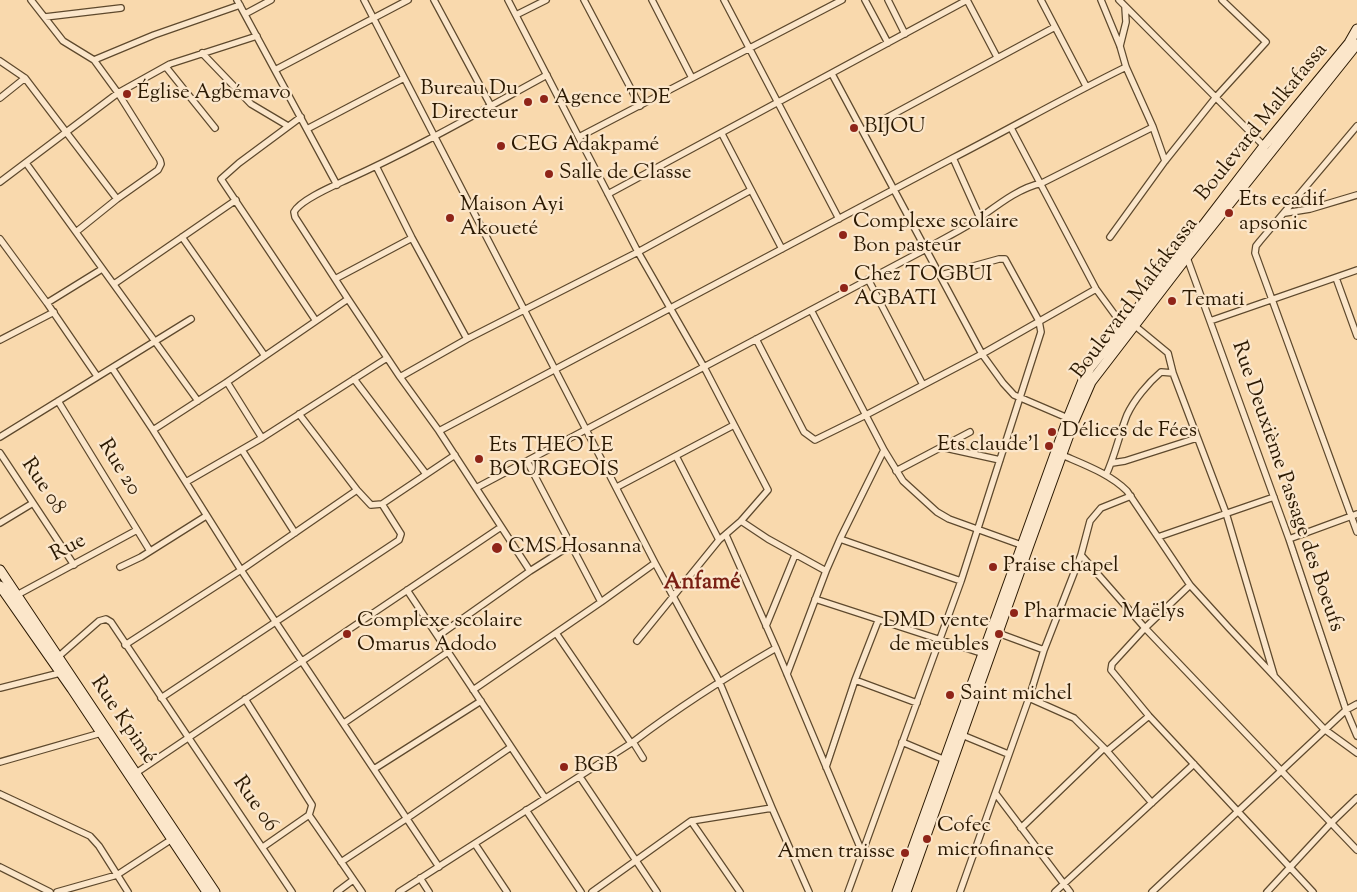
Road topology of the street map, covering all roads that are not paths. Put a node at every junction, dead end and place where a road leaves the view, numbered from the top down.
1 (31, 0) edge
2 (271, 0) edge
3 (364, 0) edge
4 (408, 0) edge
5 (434, 0) edge
6 (508, 0) edge
7 (546, 0) edge
8 (584, 0) edge
9 (652, 0) edge
10 (724, 0) edge
11 (842, 0) edge
12 (865, 0) edge
13 (888, 0) edge
14 (967, 0) edge
15 (1041, 0) edge
16 (1101, 0) edge
17 (1118, 0) edge
18 (1223, 0) edge
19 (239, 3) edge
20 (1125, 7) junction
21 (121, 8) dead end
22 (245, 14) junction
23 (516, 15) junction
24 (45, 17) junction
25 (374, 19) junction
26 (1055, 27) junction
27 (1357, 29) edge
28 (905, 34) junction
29 (256, 36) junction
30 (888, 43) junction
31 (1354, 44) edge
32 (1120, 46) junction
33 (749, 48) junction
34 (202, 53) junction
35 (997, 57) junction
36 (94, 60) junction
37 (0, 61) edge
38 (166, 66) junction
39 (1126, 67) junction
40 (275, 70) junction
41 (832, 74) junction
42 (547, 75) junction
43 (25, 78) junction
44 (404, 78) junction
45 (692, 78) junction
46 (1086, 86) junction
47 (118, 93) junction
48 (1216, 97) junction
49 (0, 98) edge
50 (778, 102) junction
51 (491, 106) junction
52 (640, 106) junction
53 (301, 118) junction
54 (288, 126) junction
55 (1357, 126) edge
56 (1153, 127) junction
57 (215, 128) dead end
58 (1011, 128) junction
59 (307, 129) junction
60 (864, 130) junction
61 (67, 131) junction
62 (722, 134) junction
63 (435, 135) junction
64 (579, 137) junction
65 (1264, 146) junction
66 (953, 158) junction
67 (1165, 161) junction
68 (26, 163) junction
69 (376, 166) junction
70 (0, 182) edge
71 (1042, 183) junction
72 (337, 185) junction
73 (895, 188) junction
74 (751, 190) junction
75 (608, 194) junction
76 (1357, 195) edge
77 (117, 199) junction
78 (236, 200) junction
79 (1285, 213) junction
80 (839, 218) junction
81 (980, 218) junction
82 (76, 232) junction
83 (182, 237) junction
84 (1110, 237) dead end
85 (412, 238) junction
86 (0, 239) edge
87 (926, 248) junction
88 (782, 249) junction
89 (638, 252) junction
90 (1186, 253) junction
91 (102, 269) junction
92 (1357, 270) edge
93 (941, 276) junction
94 (1336, 278) junction
95 (335, 280) junction
96 (868, 280) junction
97 (114, 284) junction
98 (1096, 289) junction
99 (348, 299) junction
100 (1272, 299) junction
101 (47, 303) junction
102 (670, 308) junction
103 (811, 310) junction
104 (524, 311) junction
105 (54, 312) junction
106 (191, 320) dead end
107 (316, 321) junction
108 (1039, 321) junction
109 (1210, 321) junction
110 (1134, 325) junction
111 (1123, 326) junction
112 (1357, 336) edge
113 (466, 339) junction
114 (756, 339) junction
115 (0, 340) edge
116 (155, 342) junction
117 (982, 354) junction
118 (265, 356) junction
119 (387, 358) junction
120 (704, 367) junction
121 (112, 368) junction
122 (555, 370) junction
123 (1173, 373) junction
124 (97, 376) junction
125 (400, 376) junction
126 (354, 379) junction
127 (227, 382) junction
128 (924, 385) junction
129 (1021, 398) junction
130 (58, 401) junction
131 (198, 401) junction
132 (299, 414) junction
133 (866, 415) junction
134 (1071, 419) junction
135 (734, 425) junction
136 (153, 430) junction
137 (586, 430) junction
138 (439, 431) junction
139 (970, 432) dead end
140 (0, 437) edge
141 (262, 438) junction
142 (1197, 438) junction
143 (941, 447) junction
144 (242, 450) junction
145 (884, 450) junction
146 (0, 453) edge
147 (1062, 455) junction
148 (455, 456) junction
149 (676, 456) junction
150 (1000, 460) junction
151 (527, 461) junction
152 (1112, 463) junction
153 (896, 471) junction
154 (426, 474) junction
155 (1106, 475) junction
156 (186, 482) junction
157 (616, 487) junction
158 (476, 488) junction
159 (357, 490) junction
160 (1131, 496) junction
161 (1274, 497) junction
162 (33, 503) junction
163 (382, 504) junction
164 (1226, 513) junction
165 (1354, 515) edge
166 (206, 516) junction
167 (741, 521) junction
168 (0, 523) edge
169 (500, 527) junction
170 (979, 529) junction
171 (137, 530) junction
172 (295, 532) junction
173 (1357, 532) edge
174 (726, 535) junction
175 (1158, 537) junction
176 (840, 539) junction
177 (1289, 539) junction
178 (719, 540) junction
179 (572, 546) junction
180 (1025, 547) junction
181 (150, 551) junction
182 (795, 554) junction
183 (1081, 555) junction
184 (655, 563) junction
185 (74, 565) junction
186 (120, 567) dead end
187 (0, 570) edge
188 (241, 570) junction
189 (530, 570) junction
190 (826, 572) junction
191 (961, 581) junction
192 (1190, 585) junction
193 (0, 586) edge
194 (407, 590) junction
195 (17, 595) junction
196 (673, 595) junction
197 (815, 599) junction
198 (601, 602) junction
199 (878, 621) junction
200 (276, 622) junction
201 (766, 626) junction
202 (1145, 628) junction
203 (556, 633) junction
204 (998, 633) junction
205 (438, 636) junction
206 (940, 640) junction
207 (636, 641) dead end
208 (125, 645) junction
209 (776, 648) junction
210 (1044, 650) junction
211 (448, 652) junction
212 (986, 655) junction
213 (58, 656) junction
214 (302, 661) junction
215 (60, 673) junction
216 (787, 674) junction
217 (1274, 675) junction
218 (855, 680) junction
219 (720, 681) junction
220 (0, 688) edge
221 (473, 690) junction
222 (161, 698) junction
223 (1030, 698) junction
224 (245, 699) junction
225 (480, 701) junction
226 (917, 703) junction
227 (1357, 704) edge
228 (1346, 710) junction
229 (1149, 716) junction
230 (344, 723) junction
231 (1324, 729) junction
232 (101, 733) junction
233 (962, 735) junction
234 (1357, 736) edge
235 (187, 737) junction
236 (902, 742) junction
237 (632, 743) junction
238 (511, 747) junction
239 (1105, 750) junction
240 (1357, 753) edge
241 (1008, 754) junction
242 (643, 758) dead end
243 (946, 760) junction
244 (0, 762) edge
245 (1194, 764) junction
246 (826, 767) junction
247 (374, 770) junction
248 (1281, 770) junction
249 (136, 773) junction
250 (580, 777) junction
251 (0, 794) edge
252 (996, 794) junction
253 (545, 798) junction
254 (1357, 798) edge
255 (1152, 802) junction
256 (772, 808) junction
257 (526, 810) junction
258 (1237, 811) junction
259 (309, 815) junction
260 (406, 819) junction
261 (691, 821) junction
262 (1331, 823) junction
263 (1021, 828) junction
264 (172, 839) junction
265 (475, 844) junction
266 (263, 847) junction
267 (1357, 850) edge
268 (862, 852) junction
269 (636, 861) junction
270 (341, 862) junction
271 (0, 867) edge
272 (438, 867) junction
273 (1290, 868) junction
274 (117, 875) junction
275 (420, 878) junction
276 (353, 880) junction
277 (1064, 884) junction
278 (1154, 891) edge
279 (50, 892) edge
280 (57, 892) edge
281 (128, 892) edge
282 (207, 892) edge
283 (215, 892) edge
284 (292, 892) edge
285 (337, 892) edge
286 (362, 892) edge
287 (400, 892) edge
288 (429, 892) edge
289 (507, 892) edge
290 (581, 892) edge
291 (592, 892) edge
292 (657, 892) edge
293 (740, 892) edge
294 (809, 892) edge
295 (848, 892) edge
296 (898, 892) edge
297 (906, 892) edge
298 (960, 892) edge
299 (1055, 892) edge
300 (1070, 892) edge
301 (1267, 892) edge
302 (1313, 892) edge

1 - 24 street
2 - 22 street
3 - 25 street
4 - 25 street
5 - 51 street
6 - 23 street
7 - 23 street
8 - 52 street
9 - 45 street
10 - 33 street
11 - 33 street
12 - 30 street
13 - 28 street
14 - 28 street
14 - 35 street
15 - 26 street
16 - 32 street
17 - 20 street
18 - 48 street
19 - 22 street
19 - 36 street
20 - 32 street
20 - 48 street
21 - 24 street
22 - 29 street
23 - 42 street
24 - 36 street
25 - 40 street
25 - 44 street
26 - 35 street
26 - 46 street
27 - 31 main road
28 - 30 street
29 - 34 street
29 - 40 street
30 - 41 street
31 - 65 main road, Boulevard Malkafassa
31 - 90 main road, Boulevard Malfakassa
32 - 39 street
33 - 45 street
33 - 50 street
34 - 38 street
34 - 54 street
35 - 60 street
36 - 47 street
37 - 43 street
38 - 47 street
38 - 57 street
39 - 46 street
39 - 56 street
40 - 53 street
41 - 50 street
41 - 60 street
42 - 51 street
42 - 64 street
43 - 49 street
43 - 61 street
44 - 59 street
44 - 63 street
45 - 52 street
46 - 58 street
47 - 61 street
47 - 77 street
48 - 65 street
48 - 67 street
50 - 62 street
50 - 80 street
51 - 63 street
52 - 64 street
53 - 54 street
53 - 59 street
54 - 78 street
55 - 79 street
56 - 67 street
56 - 71 street
58 - 66 street
58 - 71 street
59 - 72 street
60 - 73 street
61 - 68 street
61 - 77 street
62 - 74 street
62 - 75 street
63 - 69 street
63 - 104 street
64 - 75 street
65 - 90 main road, Boulevard Malkafassa
66 - 73 street
66 - 81 street
67 - 84 street
68 - 70 street
68 - 82 street
69 - 72 street
69 - 85 street
71 - 81 street
71 - 98 street
72 - 95 street
73 - 80 street
73 - 87 street
74 - 88 street
74 - 89 street
75 - 89 street
76 - 79 street
77 - 82 street
78 - 83 street
78 - 107 street
79 - 100 street
80 - 88 street
81 - 87 street
82 - 91 street
83 - 97 street
83 - 118 street
85 - 95 street
85 - 113 street
86 - 101 street
87 - 93 street
87 - 96 street
88 - 102 street
89 - 102 street
89 - 104 street
90 - 109 street, Rue Deuxième Passage des Boeufs
90 - 110 main road, Boulevard Malfakassa
90 - 111 main road, Boulevard Malfakassa
91 - 97 street
91 - 101 street
92 - 94 street
93 - 108 street
93 - 117 street
94 - 100 street
94 - 112 street
95 - 99 street
96 - 103 street
96 - 128 street
97 - 116 street
98 - 108 street
98 - 111 street
99 - 107 street
99 - 119 street
100 - 109 street
100 - 165 street
101 - 105 street
102 - 120 street
102 - 122 street
103 - 114 street
103 - 133 street
104 - 113 street
104 - 122 street
105 - 115 street
105 - 124 street
106 - 116 street
107 - 118 street
108 - 117 street
108 - 129 street
109 - 161 street, Rue Deuxième Passage des Boeufs
110 - 123 street
110 - 134 main road, Boulevard Malfakassa
111 - 134 main road, Boulevard Malfakassa
113 - 125 street
114 - 120 street
114 - 133 street
116 - 121 street
116 - 131 street
117 - 128 street
117 - 129 street
118 - 127 street
119 - 125 street
119 - 126 street
120 - 135 street
120 - 137 street
121 - 124 street
121 - 136 street
122 - 137 street
122 - 138 street
123 - 142 street
123 - 152 street
124 - 130 street
125 - 138 street
126 - 132 street
126 - 154 street
127 - 131 street
127 - 141 street
128 - 133 street
129 - 134 street
129 - 150 street
130 - 140 street
130 - 171 street, Rue 20
131 - 136 street
132 - 141 street
132 - 159 street
133 - 145 street
134 - 147 main road, Boulevard Malfakassa
134 - 180 main road, Boulevard Malfakassa
135 - 149 street
135 - 167 street
136 - 156 street
137 - 151 street
137 - 157 street
138 - 148 street
139 - 143 street
141 - 144 street
142 - 152 street
142 - 164 street
143 - 150 street
143 - 153 street
144 - 156 street
144 - 172 street
145 - 153 street
145 - 176 street
146 - 162 street, Rue 08
147 - 155 street
147 - 180 main road, Boulevard Malfakassa
148 - 154 street
148 - 158 street
149 - 157 street
149 - 178 street
150 - 170 street
151 - 158 street
151 - 179 street
152 - 155 street
153 - 170 street
154 - 163 street
155 - 160 street
156 - 166 street
157 - 184 street
158 - 169 street
159 - 163 street
159 - 172 street
160 - 175 street
160 - 183 street
161 - 164 street
161 - 177 street, Rue Deuxième Passage des Boeufs
162 - 168 street
162 - 185 street, Rue 08
163 - 200 street
164 - 175 street
164 - 217 street
165 - 173 street
165 - 177 street
166 - 181 street
166 - 188 street
167 - 174 street
167 - 182 street
169 - 189 street
169 - 194 street
170 - 180 street
170 - 191 street
171 - 181 street, Rue 20
171 - 185 street, Rue
172 - 188 street
174 - 178 street
174 - 201 street
175 - 192 street
176 - 190 street
176 - 191 street
177 - 228 street, Rue Deuxième Passage des Boeufs
178 - 196 street
179 - 189 street
179 - 198 street
180 - 204 main road, Boulevard Malfakassa
180 - 212 main road, Boulevard Malfakassa
181 - 186 street
182 - 190 street
182 - 201 street
183 - 202 street
183 - 210 street
184 - 196 street
184 - 198 street
185 - 195 street, Rue
187 - 195 main road, Rue Kpimé
188 - 200 street
188 - 208 street
189 - 205 street
190 - 197 street
191 - 206 street
192 - 202 street
192 - 217 street
193 - 215 main road, Rue Kpimé
194 - 205 street
194 - 214 street
195 - 213 main road, Rue Kpimé
196 - 207 street
196 - 219 street
197 - 199 street
197 - 216 street
198 - 203 street
199 - 206 street
199 - 218 street
200 - 214 street
200 - 222 street
201 - 209 street
202 - 229 street
202 - 248 street
203 - 221 street
203 - 237 street
204 - 210 street
204 - 212 main road, Boulevard Malfakassa
205 - 211 street
206 - 212 street
206 - 226 street
208 - 213 street, Rue 06
208 - 222 street, Rue 06
209 - 216 street
209 - 219 street
210 - 223 street
211 - 221 street
211 - 230 street
212 - 233 main road, Boulevard Malfakassa
212 - 243 main road, Boulevard Malfakassa
213 - 249 main road, Rue Kpimé
214 - 224 street
214 - 230 street
215 - 220 street
215 - 232 main road, Rue Kpimé
216 - 246 street
217 - 231 street
218 - 226 street
218 - 246 street
219 - 237 street
219 - 256 street
221 - 225 street
222 - 235 street, Rue 06
223 - 239 street
223 - 241 street
224 - 235 street
224 - 259 street
225 - 238 street
225 - 247 street
226 - 236 street
227 - 228 street
228 - 231 street
228 - 234 street, Rue Deuxième Passage des Boeufs
229 - 239 street
229 - 245 street
230 - 247 street
231 - 240 street
231 - 248 street
232 - 244 street
232 - 264 main road, Rue Kpimé
233 - 241 street
233 - 297 main road, Boulevard Malfakassa
235 - 249 street
235 - 266 street, Rue 06
236 - 243 street
236 - 268 street
237 - 242 street
237 - 250 street
238 - 253 street
238 - 260 street
239 - 255 street
239 - 263 street
241 - 252 street
243 - 296 main road, Boulevard Malfakassa
245 - 255 street
245 - 258 street
246 - 268 street
247 - 260 street
248 - 258 street
248 - 262 street
249 - 283 main road, Rue Kpimé
250 - 253 street
250 - 269 street
251 - 274 street
252 - 263 street
252 - 298 street
253 - 257 street
254 - 262 street
255 - 277 street
256 - 261 street
256 - 294 street
257 - 265 street
257 - 290 street
258 - 273 street
258 - 278 street
259 - 266 street
259 - 270 street
260 - 270 street
260 - 272 street
261 - 269 street
261 - 293 street
262 - 267 street
262 - 273 street
263 - 277 street
264 - 274 street
264 - 282 main road, Rue Kpimé
265 - 272 street
265 - 289 street
266 - 284 street, Rue 06
268 - 295 street
269 - 291 street
269 - 292 street
270 - 276 street
271 - 279 street
272 - 275 street
273 - 301 street
273 - 302 street
274 - 280 street
274 - 281 street
275 - 287 street
275 - 288 street
276 - 285 street
276 - 286 street
277 - 299 street
277 - 300 street

